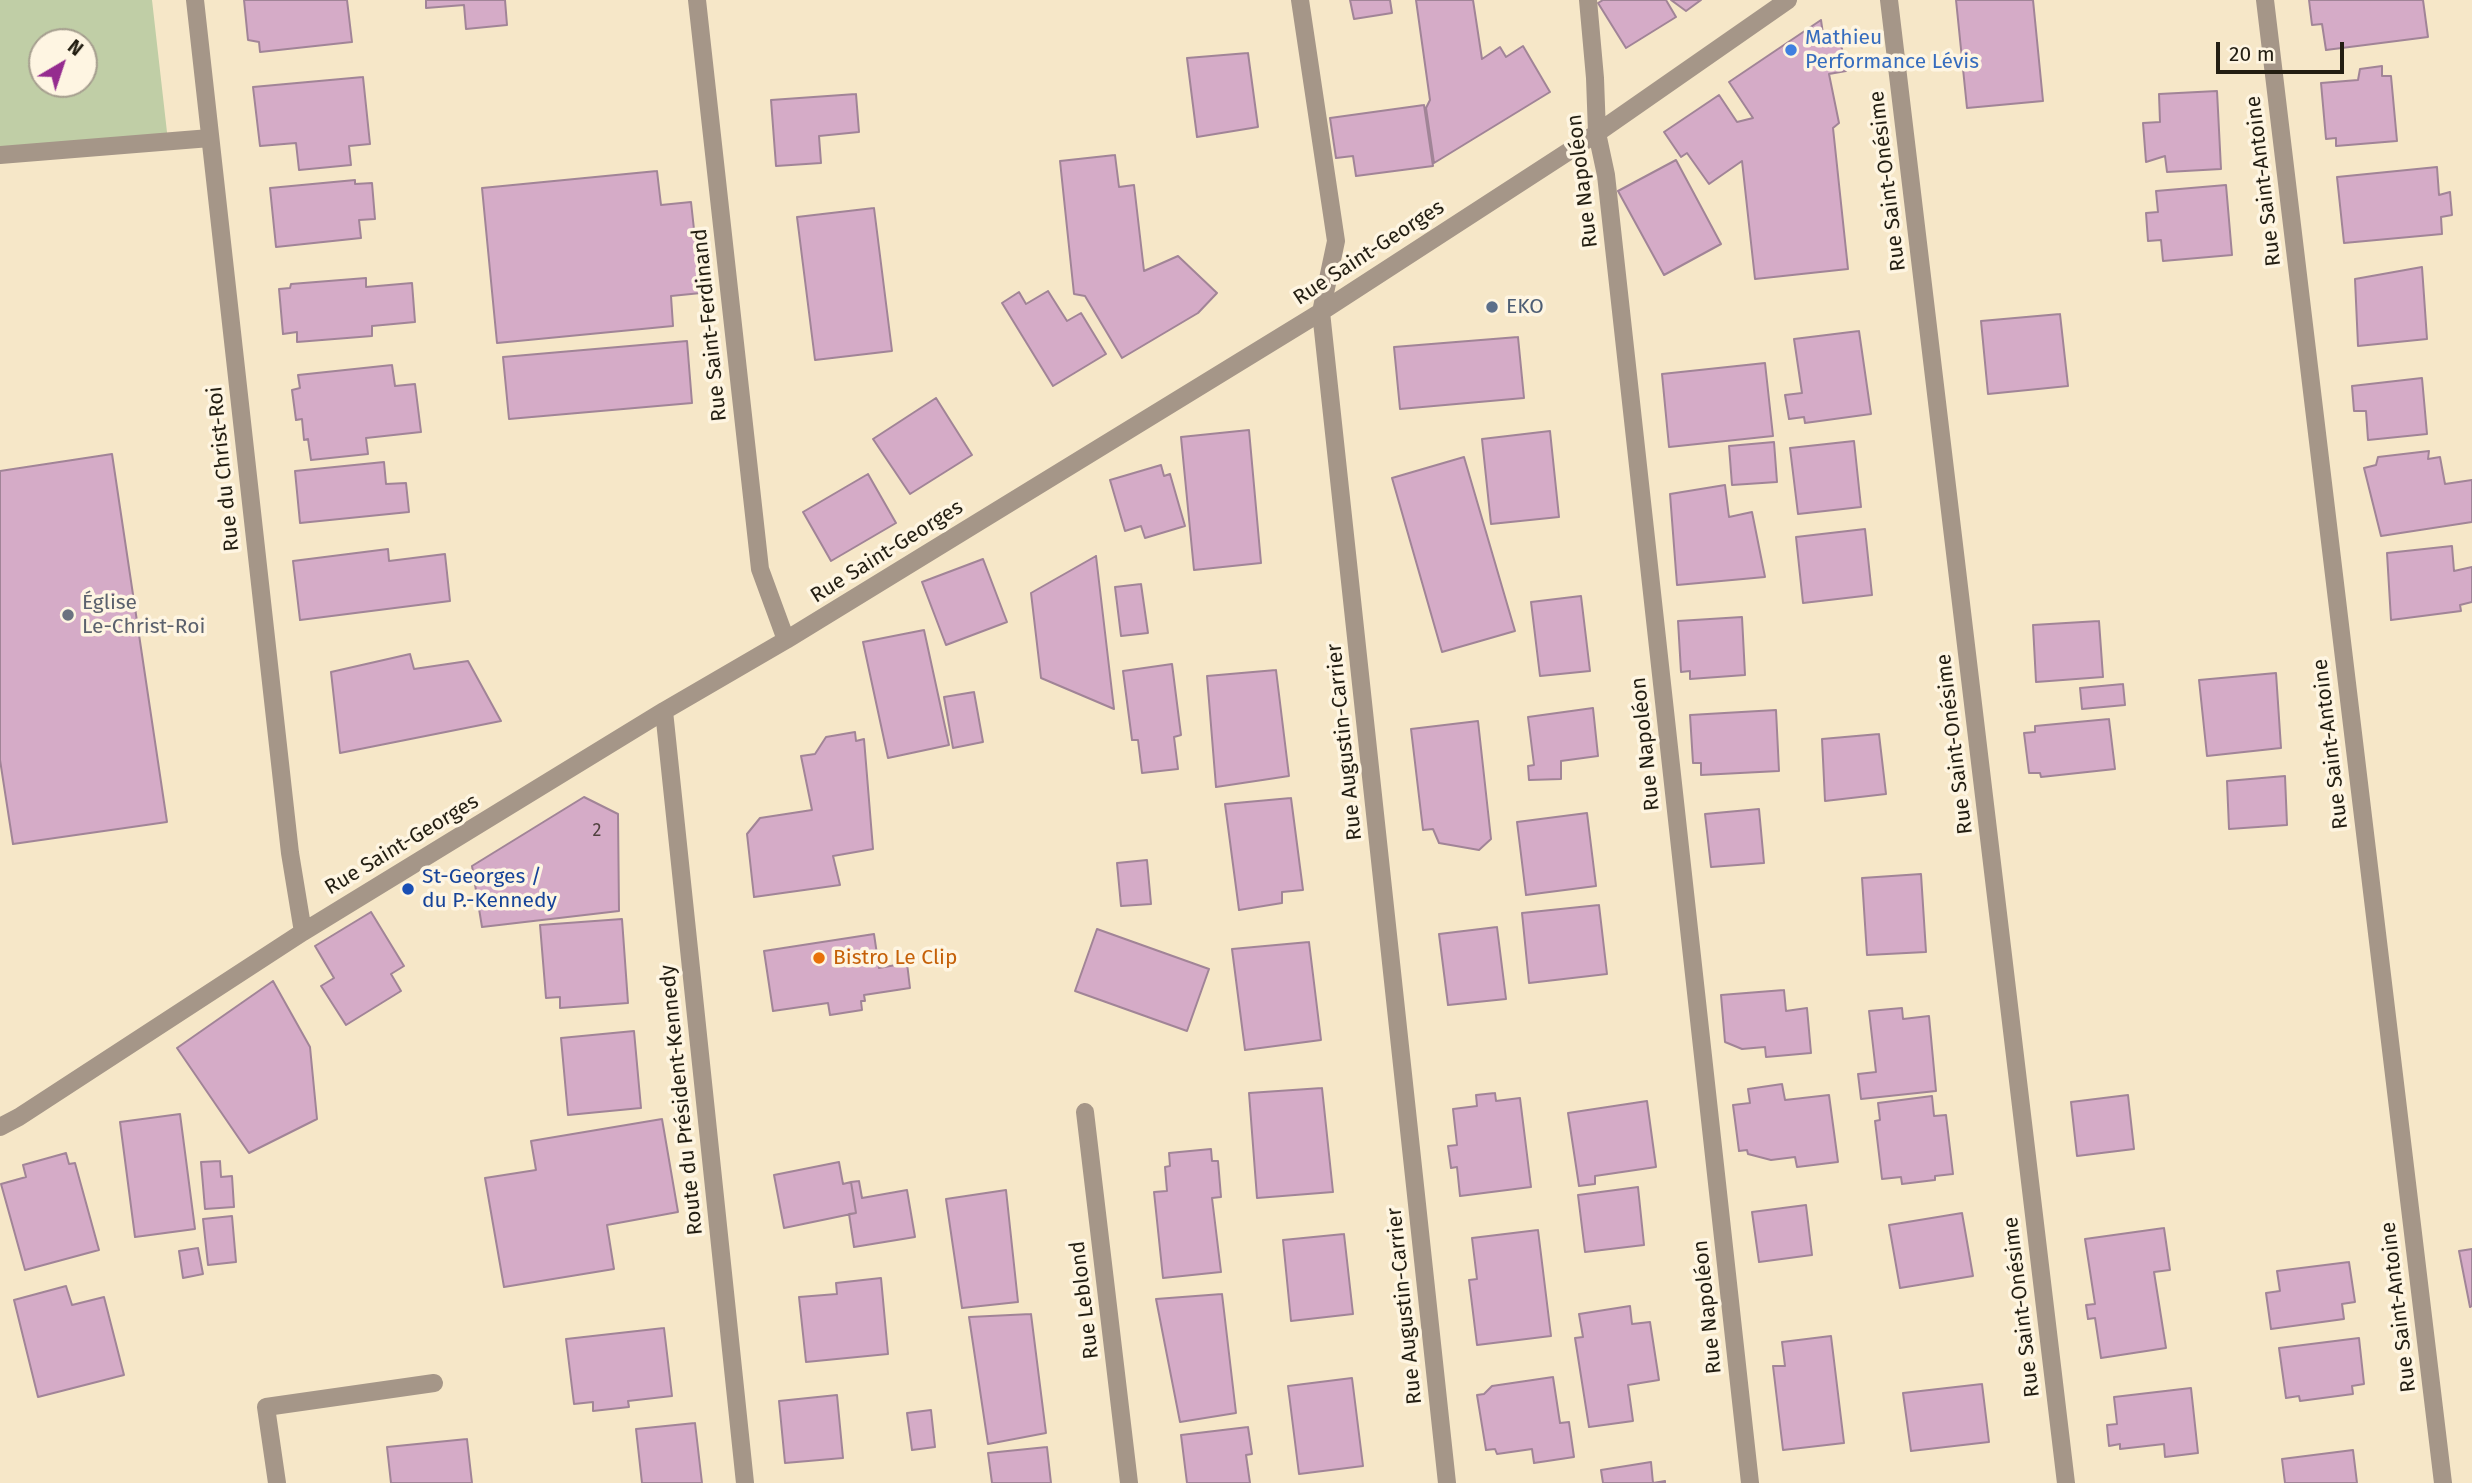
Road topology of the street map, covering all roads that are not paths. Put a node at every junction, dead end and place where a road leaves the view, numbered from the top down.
1 (195, 0) edge
2 (697, 0) edge
3 (1300, 0) edge
4 (1588, 0) edge
5 (1788, 0) edge
6 (1889, 0) edge
7 (2265, 0) edge
8 (1597, 133) junction
9 (210, 138) junction
10 (0, 155) edge
11 (1321, 312) junction
12 (786, 640) junction
13 (664, 711) junction
14 (303, 932) junction
15 (1085, 1112) dead end
16 (0, 1127) edge
17 (434, 1383) dead end
18 (277, 1483) edge
19 (745, 1483) edge
20 (1129, 1483) edge
21 (1447, 1483) edge
22 (1750, 1483) edge
23 (2066, 1483) edge
24 (2443, 1483) edge

1 - 9 street, Rue du Christ-Roi
2 - 12 street, Rue Saint-Ferdinand
3 - 11 street, Rue Augustin-Carrier
4 - 8 street, Rue Napoléon
5 - 8 street, Rue Saint-Georges
6 - 23 street, Rue Saint-Onésime
7 - 24 street, Rue Saint-Antoine
8 - 11 street, Rue Saint-Georges
8 - 22 street, Rue Napoléon
9 - 10 street
9 - 14 street, Rue du Christ-Roi
11 - 12 street, Rue Saint-Georges
11 - 21 street, Rue Augustin-Carrier
12 - 13 street, Rue Saint-Georges
13 - 14 street, Rue Saint-Georges
13 - 19 street, Route du Président-Kennedy
14 - 16 street, Rue Saint-Georges
15 - 20 street, Rue Leblond
17 - 18 street

